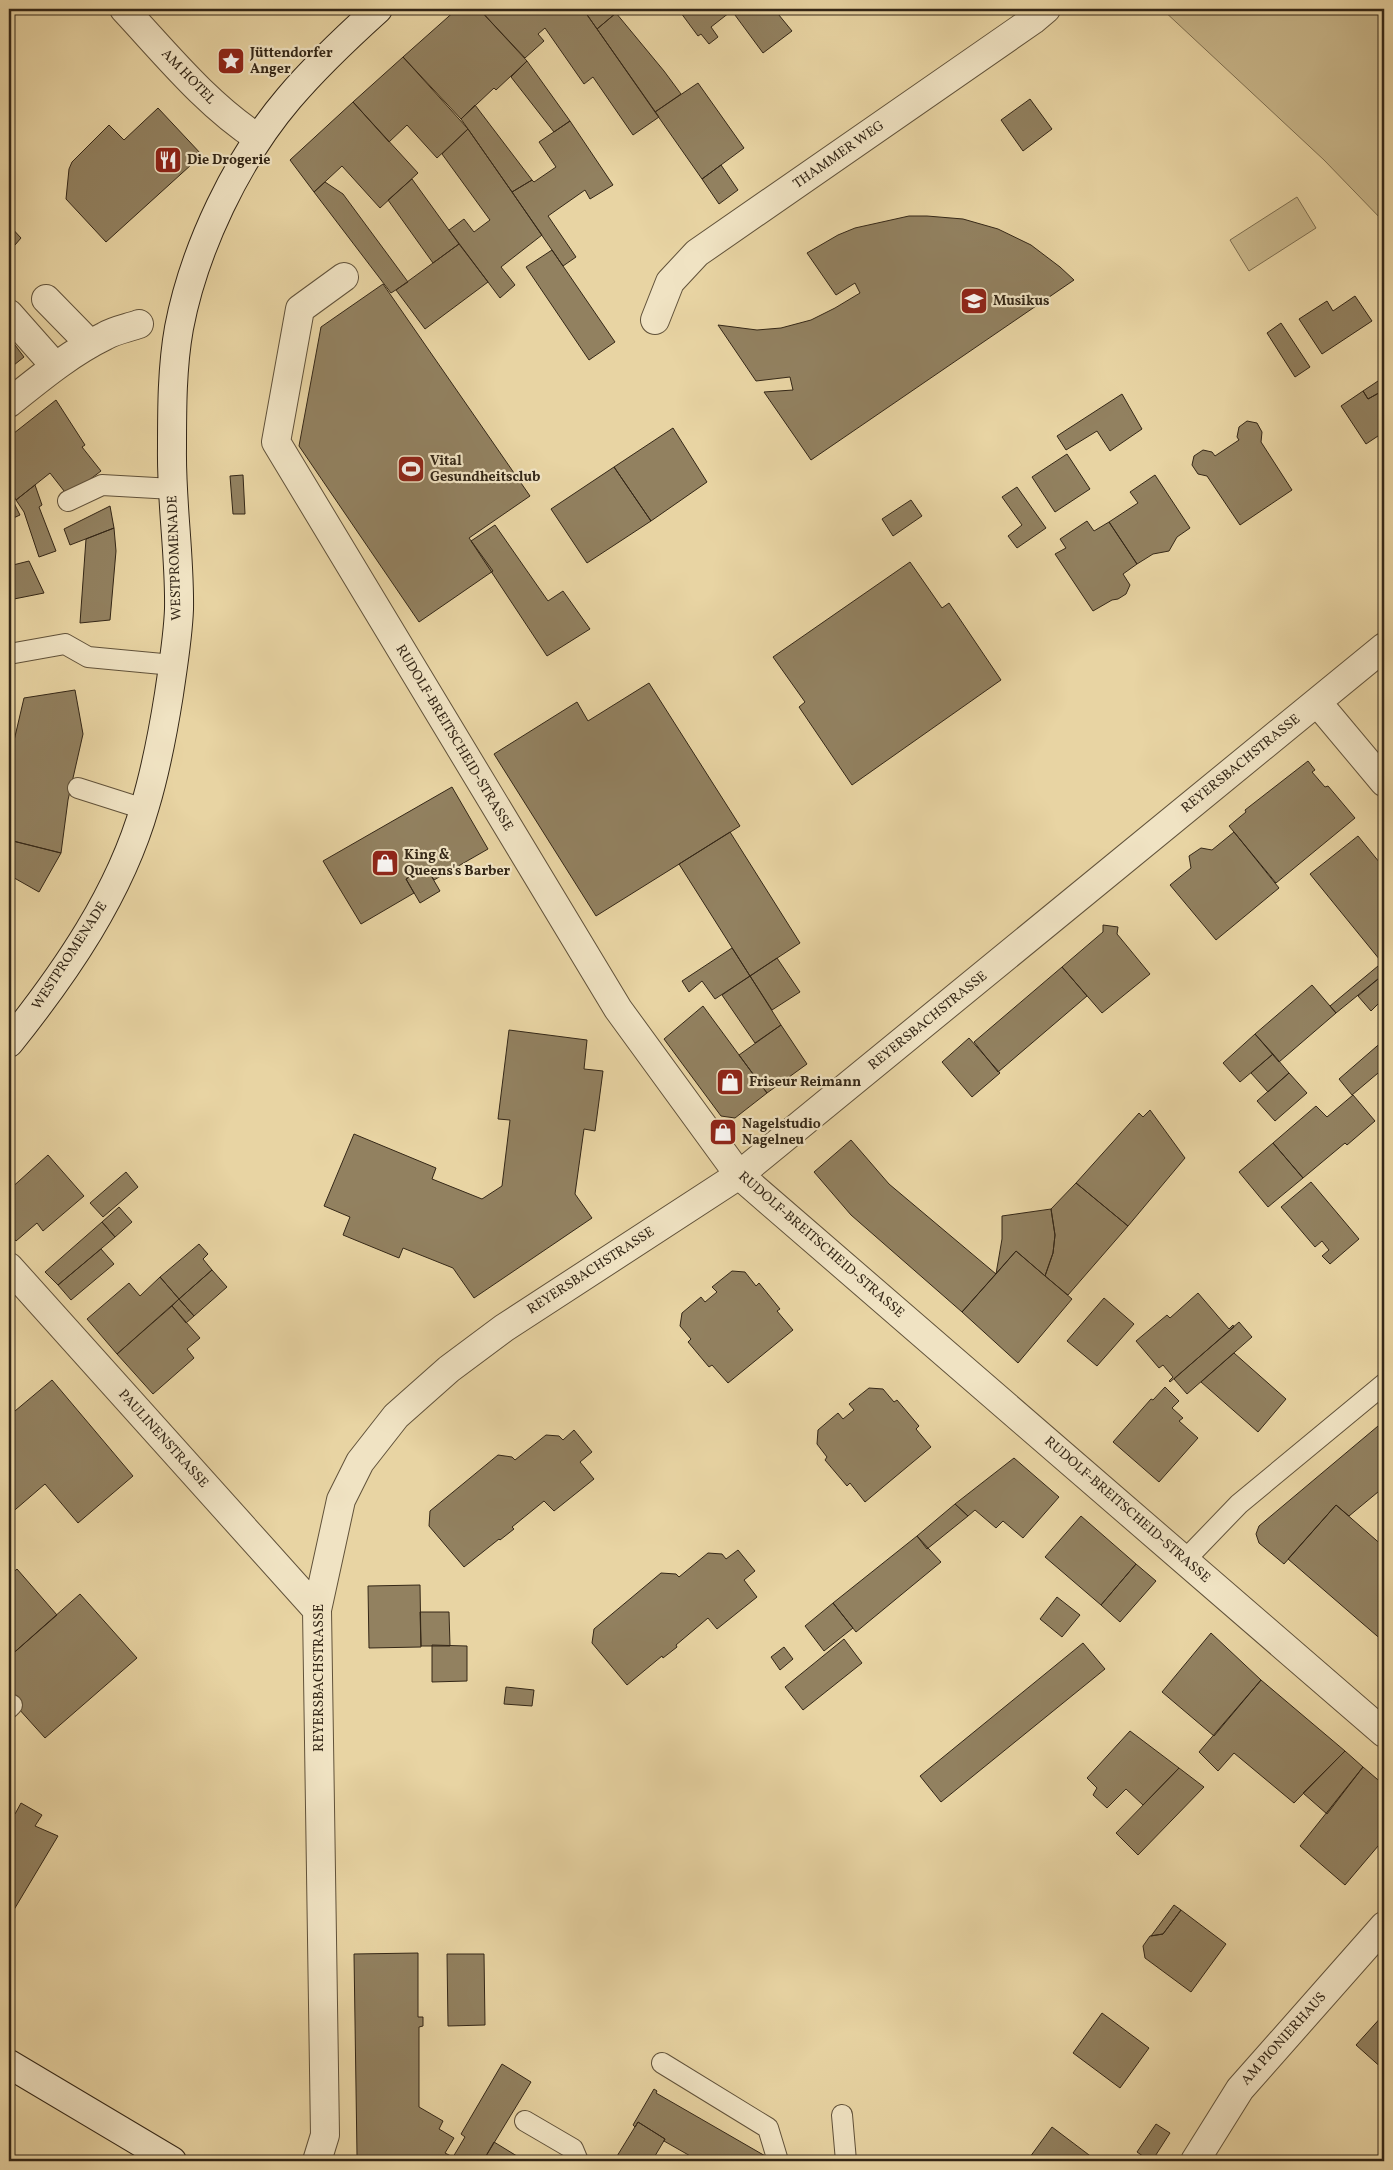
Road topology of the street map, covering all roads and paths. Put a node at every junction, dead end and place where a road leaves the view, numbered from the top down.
1 (124, 9) edge
2 (378, 9) edge
3 (1046, 9) edge
4 (258, 138) junction
5 (344, 278) dead end
6 (46, 299) dead end
7 (14, 319) edge
8 (655, 320) dead end
9 (138, 324) dead end
10 (90, 344) junction
11 (55, 366) junction
12 (9, 403) edge
13 (173, 489) junction
14 (68, 501) dead end
15 (1384, 647) edge
16 (9, 654) edge
17 (173, 666) junction
18 (1317, 702) junction
19 (1384, 782) edge
20 (78, 788) dead end
21 (144, 809) junction
22 (9, 1043) edge
23 (739, 1175) junction
24 (9, 1267) edge
25 (1384, 1384) edge
26 (1185, 1560) junction
27 (317, 1610) junction
28 (1384, 1733) edge
29 (1384, 1926) edge
30 (662, 2063) dead end
31 (9, 2064) edge
32 (842, 2115) dead end
33 (525, 2121) dead end
34 (172, 2161) edge
35 (318, 2161) edge
36 (578, 2161) edge
37 (778, 2161) edge
38 (846, 2161) edge
39 (1195, 2161) edge

1 - 4 street, AM HOTEL
2 - 4 street
3 - 8 street, THAMMER WEG
4 - 13 street, WESTPROMENADE
5 - 23 street, RUDOLF-BREITSCHEID-STRASSE
6 - 10 street
7 - 11 street
9 - 10 street
10 - 11 street
11 - 12 street
13 - 14 lane
13 - 17 street, WESTPROMENADE
15 - 18 street, REYERSBACHSTRASSE
16 - 17 lane
17 - 21 street, WESTPROMENADE
18 - 19 street
18 - 23 street, REYERSBACHSTRASSE
20 - 21 lane
21 - 22 street, WESTPROMENADE
23 - 26 street, RUDOLF-BREITSCHEID-STRASSE
23 - 27 street, REYERSBACHSTRASSE
24 - 27 street, PAULINENSTRASSE
25 - 26 lane
26 - 28 street, RUDOLF-BREITSCHEID-STRASSE
27 - 35 street, REYERSBACHSTRASSE
29 - 39 street, AM PIONIERHAUS
30 - 37 lane
31 - 34 street
32 - 38 lane
33 - 36 lane

